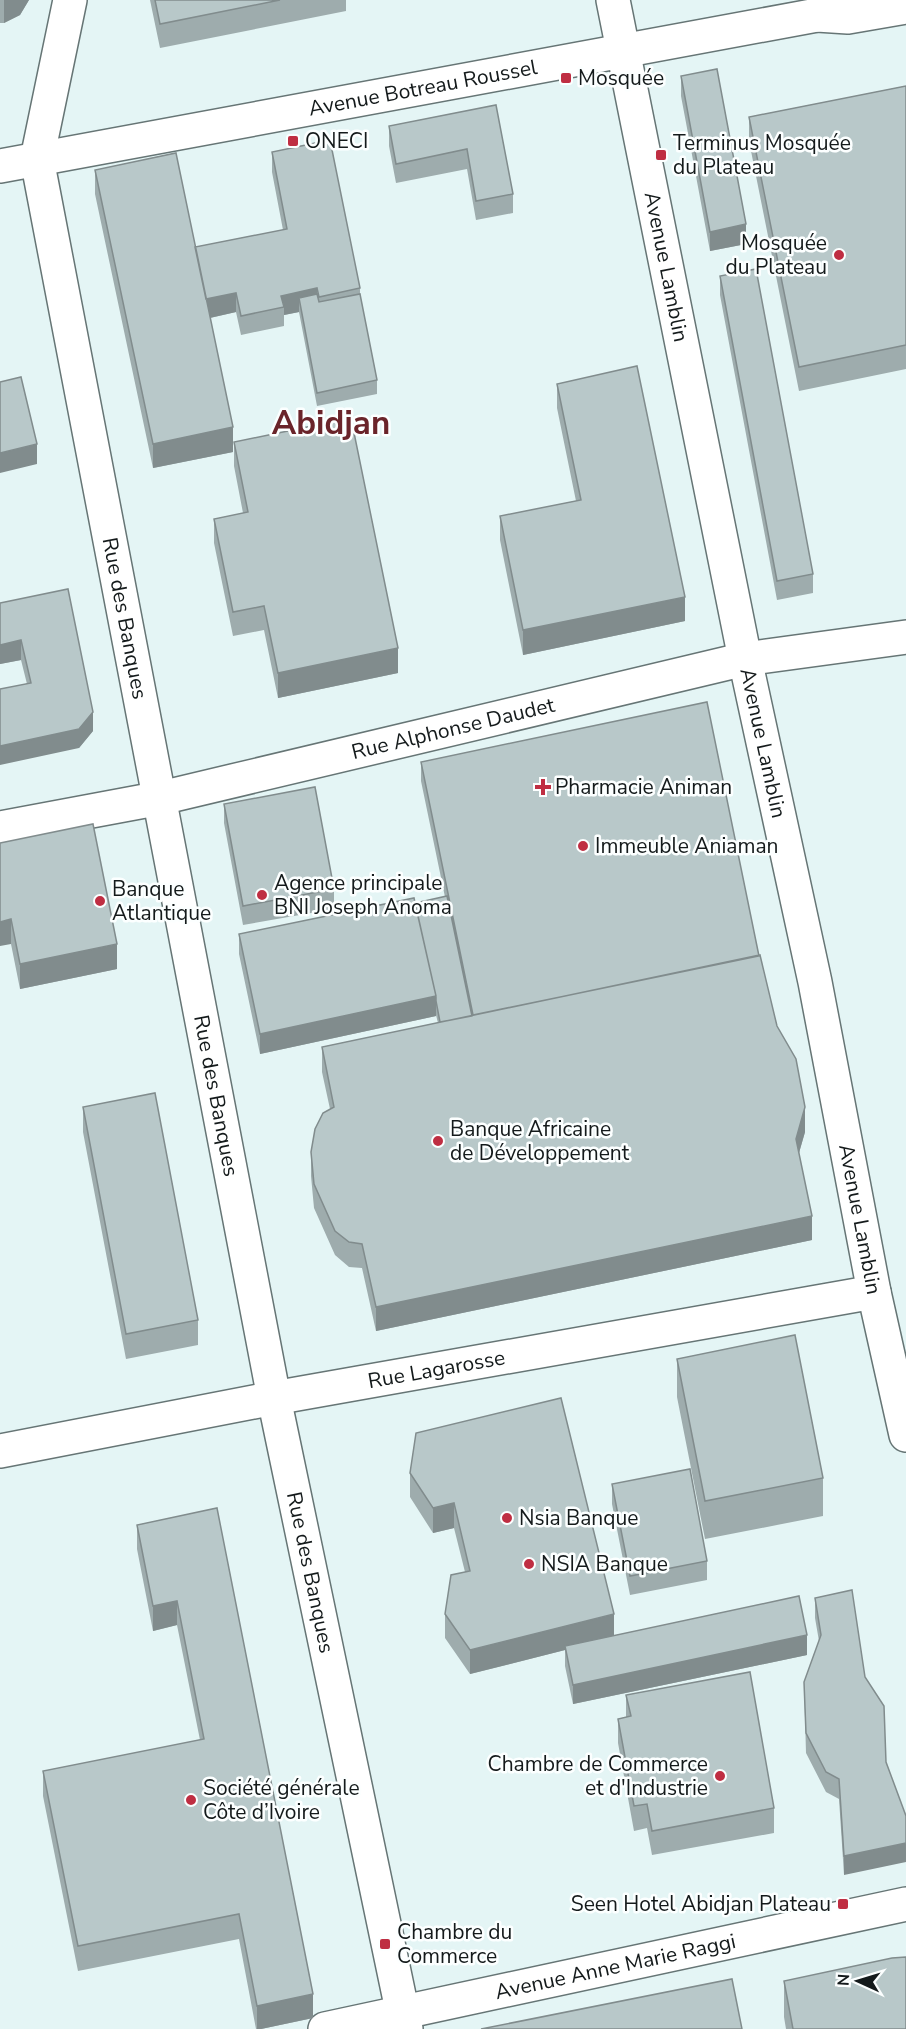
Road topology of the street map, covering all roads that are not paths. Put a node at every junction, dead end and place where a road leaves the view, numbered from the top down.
1 (70, 0) edge
2 (613, 0) edge
3 (906, 7) edge
4 (830, 8) edge
5 (623, 49) junction
6 (37, 159) junction
7 (0, 166) edge
8 (906, 637) edge
9 (745, 659) junction
10 (161, 798) junction
11 (0, 828) edge
12 (874, 1292) junction
13 (274, 1398) junction
14 (906, 1435) edge
15 (0, 1451) edge
16 (906, 1904) edge
17 (404, 2020) edge
18 (325, 2029) edge

1 - 6 street
2 - 5 street, Avenue Lamblin
3 - 4 street, Avenue Botreau Roussel
4 - 5 street, Avenue Botreau Roussel
5 - 6 street, Avenue Botreau Roussel
5 - 9 street, Avenue Lamblin
6 - 7 street, Avenue Botreau Roussel
6 - 10 street, Rue des Banques
8 - 9 street, Rue Alphonse Daudet
9 - 10 street, Rue Alphonse Daudet
9 - 12 street, Avenue Lamblin
10 - 11 street, Rue Alphonse Daudet
10 - 13 street, Rue des Banques
12 - 13 street, Rue Lagarosse
12 - 14 street, Avenue Lamblin
13 - 15 street, Rue Lagarosse
13 - 17 street, Rue des Banques
16 - 17 street, Avenue Anne Marie Raggi
17 - 18 street, Avenue Anne Marie Raggi

